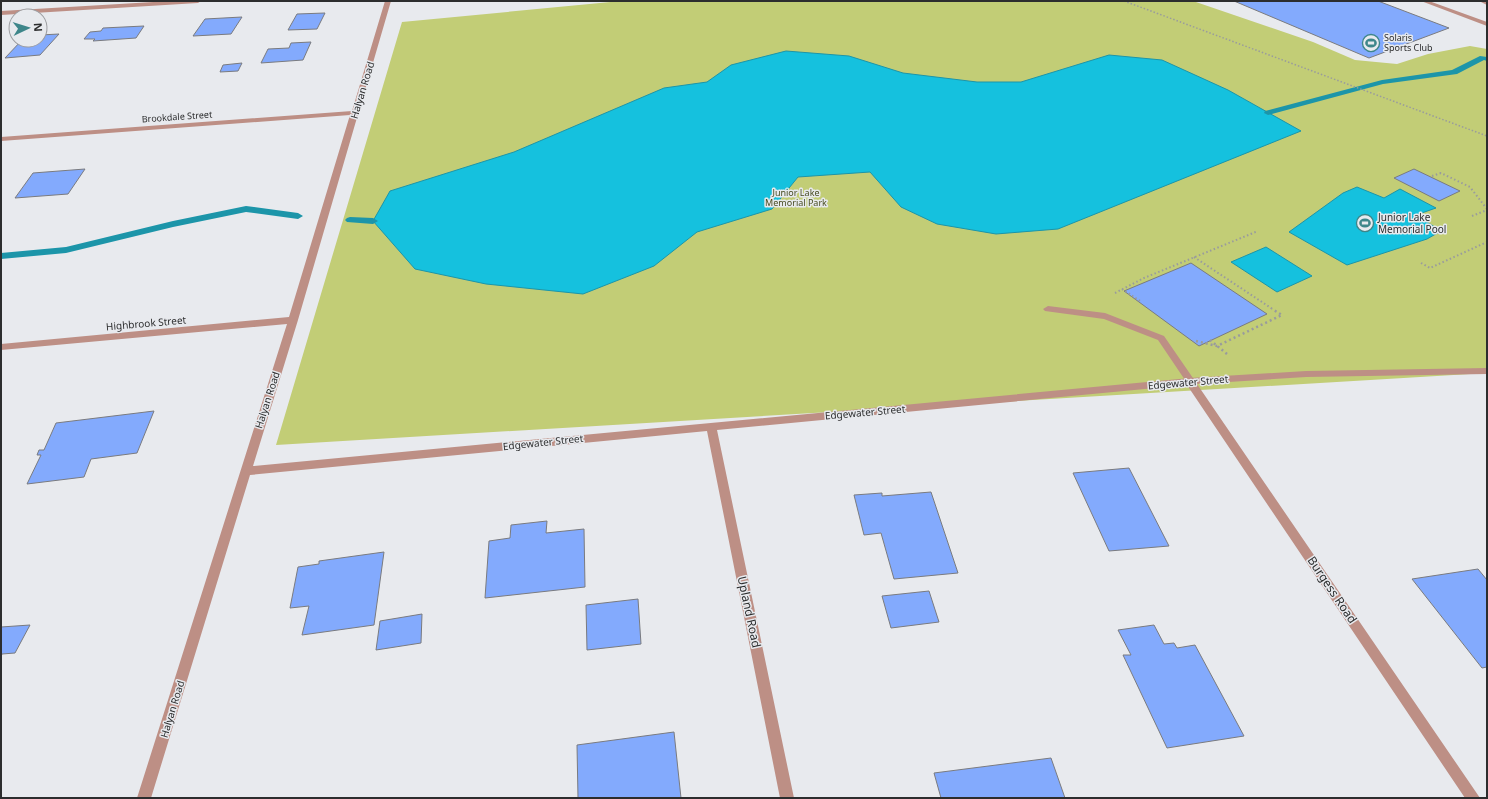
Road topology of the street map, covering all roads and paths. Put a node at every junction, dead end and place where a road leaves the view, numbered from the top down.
1 (198, 1) edge
2 (388, 1) edge
3 (1124, 1) edge
4 (1424, 1) edge
5 (1482, 1) edge
6 (1487, 3) edge
7 (1, 14) edge
8 (1487, 24) edge
9 (355, 114) junction
10 (1487, 136) edge
11 (1, 139) edge
12 (1432, 176) dead end
13 (1487, 210) edge
14 (1472, 216) dead end
15 (1258, 231) dead end
16 (1487, 242) edge
17 (1194, 257) junction
18 (1421, 263) dead end
19 (1144, 278) dead end
20 (1048, 309) dead end
21 (293, 320) junction
22 (1217, 346) dead end
23 (1, 347) edge
24 (1487, 372) edge
25 (1190, 382) junction
26 (710, 426) junction
27 (245, 471) junction
28 (144, 798) edge
29 (787, 798) edge
30 (1473, 798) edge

1 - 7 street
2 - 9 street, Halyan Road
3 - 10 path
4 - 8 street
5 - 6 street
9 - 11 street, Brookdale Street
9 - 21 street, Halyan Road
12 - 13 path
13 - 14 path
15 - 17 path
16 - 18 path
17 - 19 path
17 - 22 path
20 - 25 street, Burgess Road
21 - 23 street, Highbrook Street
21 - 27 street, Halyan Road
24 - 25 street, Edgewater Street
25 - 26 street, Edgewater Street
25 - 30 street, Burgess Road
26 - 27 street, Edgewater Street
26 - 29 street, Upland Road
27 - 28 street, Halyan Road

